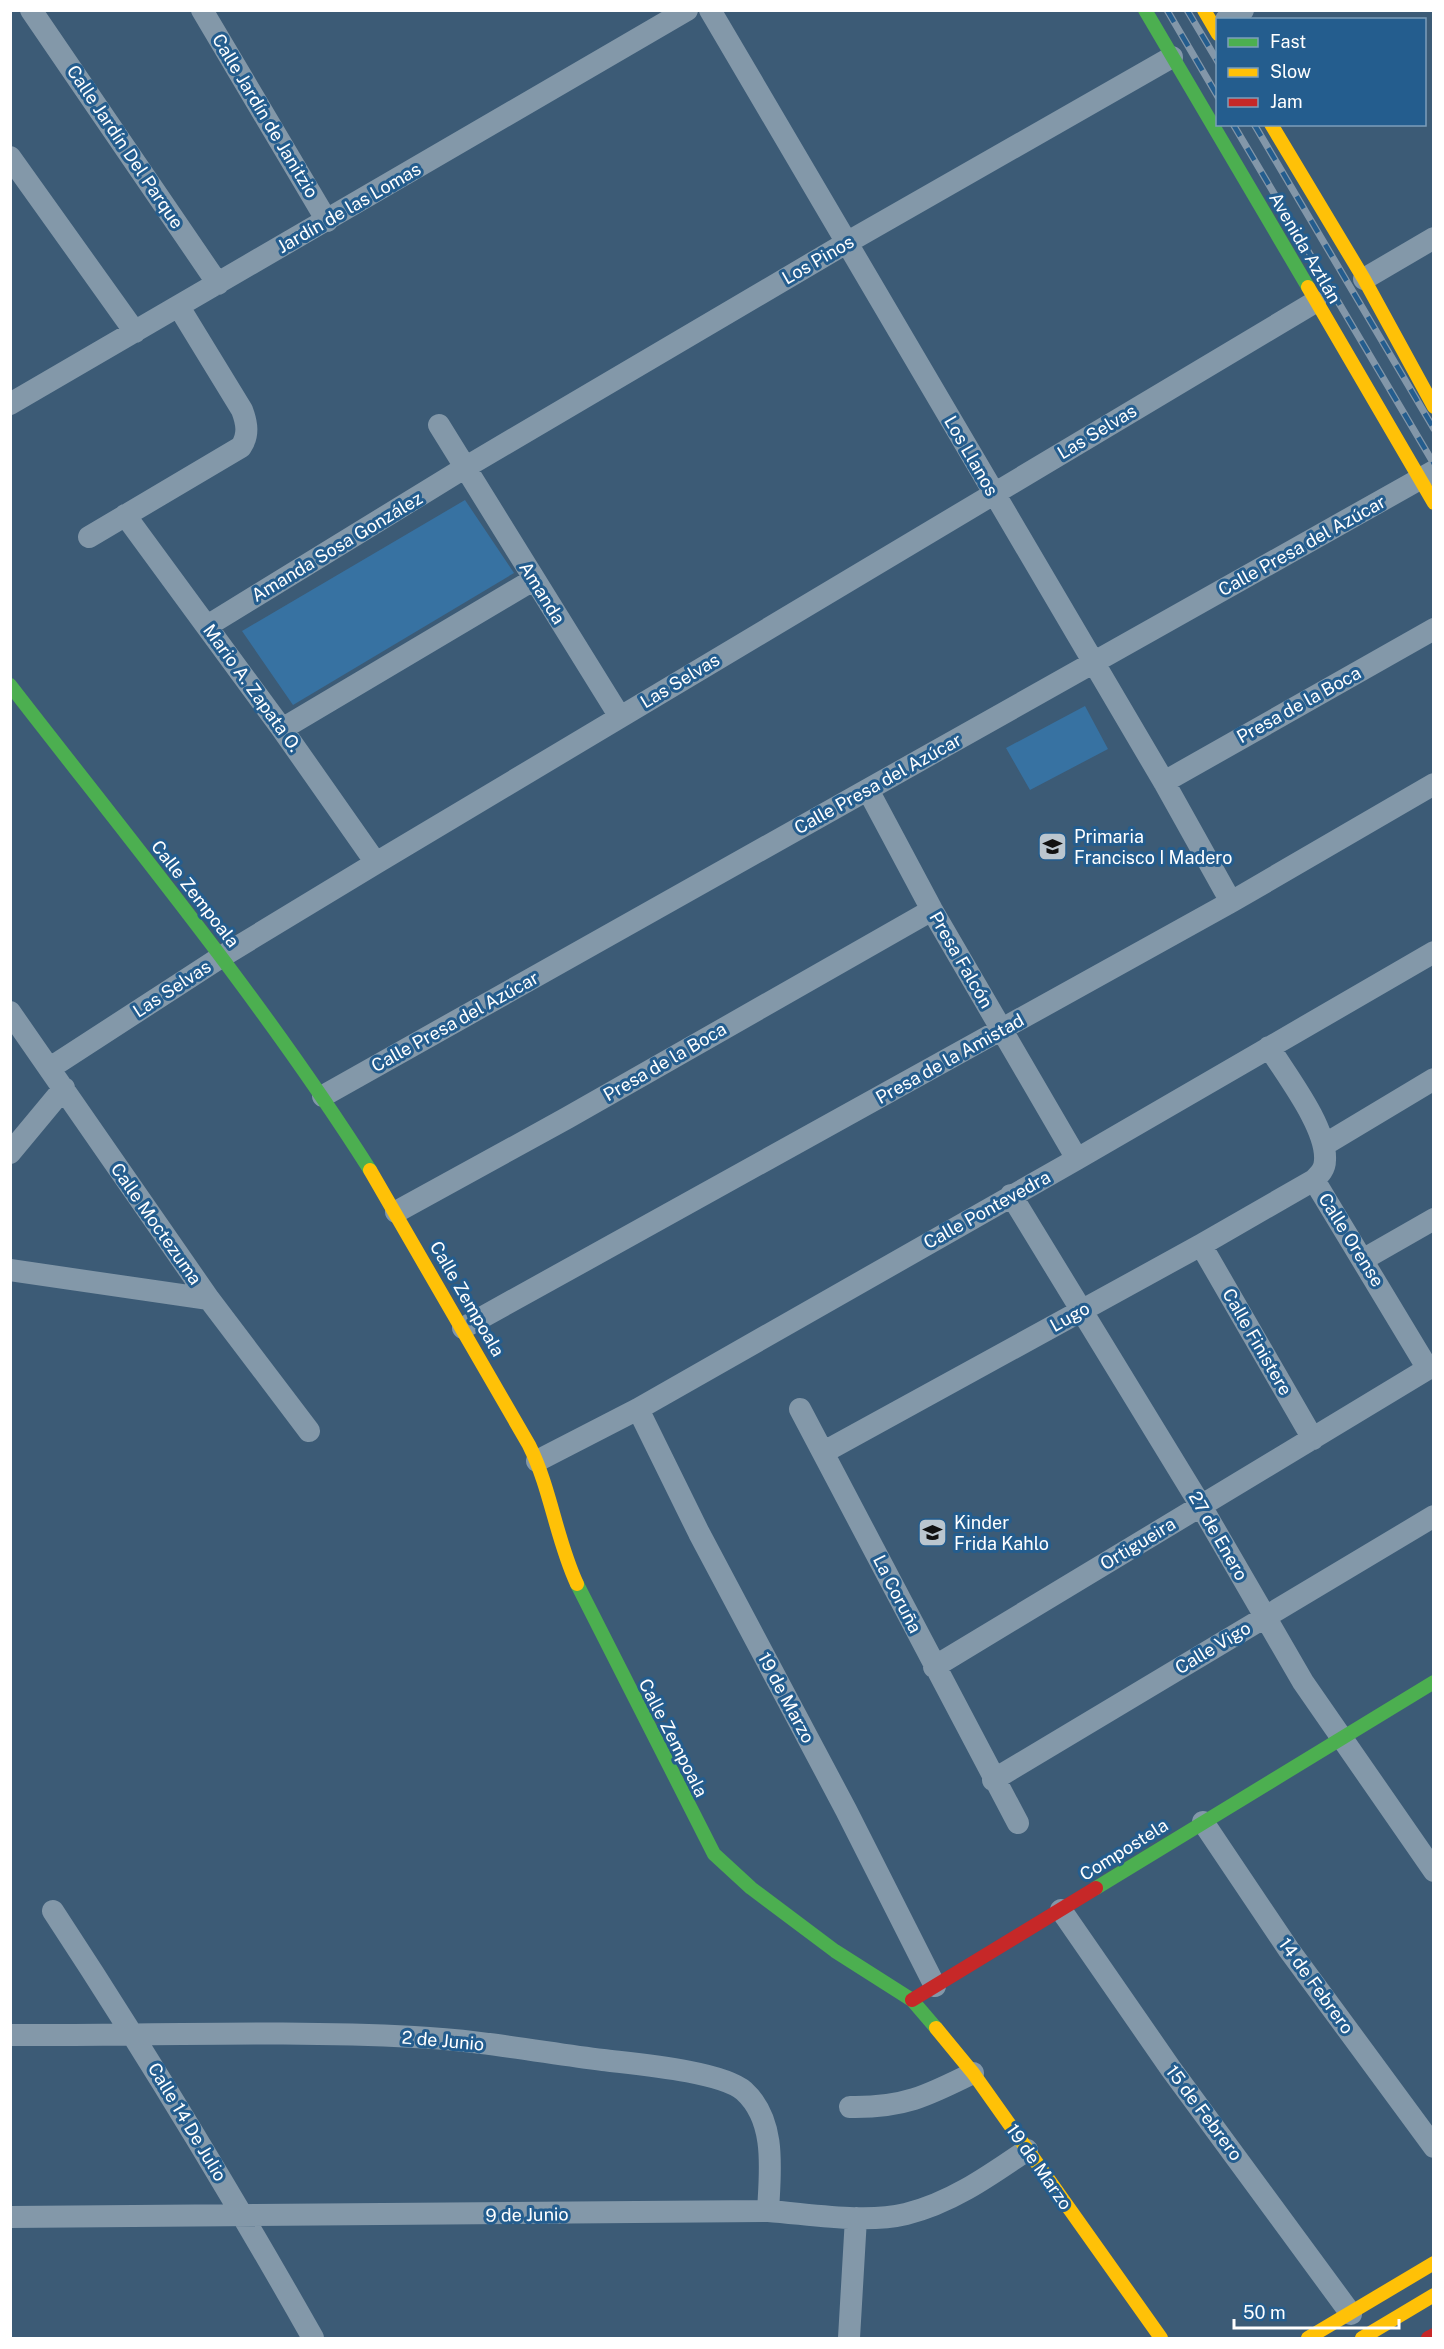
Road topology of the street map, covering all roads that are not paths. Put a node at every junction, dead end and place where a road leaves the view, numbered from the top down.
1 (31, 10) edge
2 (202, 10) edge
3 (687, 10) edge
4 (710, 10) edge
5 (1145, 10) edge
6 (1243, 10) edge
7 (1226, 18) edge
8 (1172, 57) junction
9 (1272, 126) edge
10 (10, 157) edge
11 (327, 221) junction
12 (1434, 238) edge
13 (848, 242) junction
14 (1364, 279) junction
15 (219, 284) junction
16 (1315, 302) junction
17 (179, 307) junction
18 (135, 332) junction
19 (12, 399) edge
20 (1434, 407) edge
21 (439, 425) dead end
22 (466, 467) junction
23 (1427, 476) edge
24 (992, 494) junction
25 (1434, 503) edge
26 (125, 515) junction
27 (89, 537) dead end
28 (533, 580) junction
29 (207, 626) junction
30 (1434, 629) edge
31 (1092, 664) junction
32 (10, 685) edge
33 (620, 717) junction
34 (282, 729) junction
35 (1164, 782) junction
36 (1434, 784) edge
37 (868, 790) junction
38 (376, 863) junction
39 (1231, 902) junction
40 (932, 910) junction
41 (1434, 952) edge
42 (221, 957) junction
43 (10, 1012) edge
44 (1001, 1031) junction
45 (1269, 1047) junction
46 (50, 1068) junction
47 (1434, 1079) edge
48 (64, 1088) junction
49 (323, 1096) junction
50 (1324, 1145) junction
51 (10, 1153) edge
52 (1077, 1160) junction
53 (1314, 1180) junction
54 (1011, 1195) junction
55 (396, 1212) junction
56 (1434, 1219) edge
57 (1201, 1245) junction
58 (1364, 1259) junction
59 (10, 1270) edge
60 (208, 1299) junction
61 (1080, 1311) junction
62 (463, 1328) junction
63 (1431, 1367) edge
64 (638, 1409) junction
65 (801, 1409) dead end
66 (309, 1431) dead end
67 (1313, 1439) junction
68 (824, 1452) junction
69 (537, 1461) junction
70 (1201, 1506) junction
71 (1434, 1516) edge
72 (1264, 1617) junction
73 (934, 1667) junction
74 (1434, 1682) edge
75 (1342, 1737) junction
76 (993, 1780) junction
77 (1018, 1822) dead end
78 (1203, 1822) junction
79 (1434, 1871) edge
80 (1061, 1910) junction
81 (53, 1911) dead end
82 (935, 1986) junction
83 (912, 2000) junction
84 (10, 2035) edge
85 (135, 2036) junction
86 (973, 2073) junction
87 (850, 2107) dead end
88 (1434, 2147) edge
89 (1027, 2150) junction
90 (768, 2211) junction
91 (244, 2216) junction
92 (10, 2217) edge
93 (856, 2218) junction
94 (1434, 2263) edge
95 (1434, 2295) edge
96 (1351, 2314) junction
97 (1434, 2335) edge
98 (313, 2338) edge
99 (849, 2338) edge
100 (1161, 2338) edge
101 (1308, 2338) edge
102 (1362, 2338) edge
103 (1428, 2338) edge

1 - 15 street, Calle Jardín Del Parque
2 - 11 street, Calle Jardín de Janitzio
3 - 11 street, Jardín de las Lomas
4 - 13 street, Los Llanos
5 - 8 street, Avenida Aztlán
6 - 7 street
8 - 13 street, Los Pinos
8 - 16 street, Avenida Aztlán
9 - 14 street, Avenida Aztlán
10 - 18 street
11 - 15 street, Jardín de las Lomas
12 - 14 street
13 - 22 street, Los Pinos
13 - 24 street, Los Llanos
14 - 20 street, Avenida Aztlán
15 - 17 street, Jardín de las Lomas
16 - 23 street, Avenida Aztlán
16 - 24 street, Las Selvas
17 - 18 street, Jardín de las Lomas
17 - 26 street
18 - 19 street, Jardín de las Lomas
21 - 22 street, Amanda
22 - 28 street, Amanda
22 - 29 street, Amanda Sosa González
23 - 25 street, Avenida Aztlán
23 - 31 street, Calle Presa del Azúcar
24 - 31 street, Los Llanos
24 - 33 street, Las Selvas
26 - 27 street
26 - 29 street, Mario A. Zapata O.
28 - 33 street, Amanda
28 - 34 street
29 - 34 street, Mario A. Zapata O.
30 - 35 street, Presa de la Boca
31 - 35 street, Los Llanos
31 - 37 street, Calle Presa del Azúcar
32 - 42 street, Calle Zempoala
33 - 38 street, Las Selvas
34 - 38 street, Mario A. Zapata O.
35 - 39 street, Los Llanos
36 - 39 street, Presa de la Amistad
37 - 40 street, Presa Falcón
37 - 49 street, Calle Presa del Azúcar
38 - 42 street, Las Selvas
39 - 44 street, Presa de la Amistad
40 - 44 street, Presa Falcón
40 - 55 street, Presa de la Boca
41 - 45 street, Calle Pontevedra
42 - 46 street, Las Selvas
42 - 49 street, Calle Zempoala
43 - 46 street, Calle Moctezuma
44 - 52 street, Presa Falcón
44 - 62 street, Presa de la Amistad
45 - 50 street
45 - 52 street, Calle Pontevedra
46 - 48 street, Calle Moctezuma
47 - 50 street
48 - 51 street
48 - 60 street, Calle Moctezuma
49 - 55 street, Calle Zempoala
50 - 53 street, Calle Orense
52 - 54 street, Calle Pontevedra
53 - 57 street, Lugo
53 - 58 street, Calle Orense
54 - 61 street, 27 de Enero
54 - 64 street, Calle Pontevedra
55 - 62 street, Calle Zempoala
56 - 58 street
57 - 61 street, Lugo
57 - 67 street, Calle Finistere
58 - 63 street, Calle Orense
59 - 60 street
60 - 66 street, Calle Moctezuma
61 - 68 street, Lugo
61 - 70 street, 27 de Enero
62 - 69 street, Calle Zempoala
63 - 67 street, Ortigueira
64 - 69 street, Calle Pontevedra
64 - 82 street, 19 de Marzo
65 - 68 street, La Coruña
67 - 70 street, Ortigueira
68 - 73 street, La Coruña
69 - 83 street, Calle Zempoala
70 - 72 street, 27 de Enero
70 - 73 street, Ortigueira
71 - 72 street, Calle Vigo
72 - 75 street, 27 de Enero
72 - 76 street, Calle Vigo
73 - 76 street, La Coruña
74 - 75 street, Compostela
75 - 78 street, Compostela
75 - 79 street, 27 de Enero
76 - 77 street, La Coruña
78 - 80 street, Compostela
78 - 88 street, 14 de Febrero
80 - 82 street, Compostela
80 - 96 street, 15 de Febrero
81 - 85 street, Calle 14 De Julio
82 - 83 street, Compostela
83 - 86 street, 19 de Marzo
84 - 85 street, 2 de Junio
85 - 90 street, 2 de Junio
85 - 91 street, Calle 14 De Julio
86 - 87 street
86 - 89 street, 19 de Marzo
89 - 93 street, 9 de Junio
89 - 100 street, 19 de Marzo
90 - 91 street, 9 de Junio
90 - 93 street, 9 de Junio
91 - 92 street, 9 de Junio
91 - 98 street, Calle 14 De Julio
93 - 99 street
94 - 96 street
95 - 102 street
96 - 101 street
97 - 103 street

